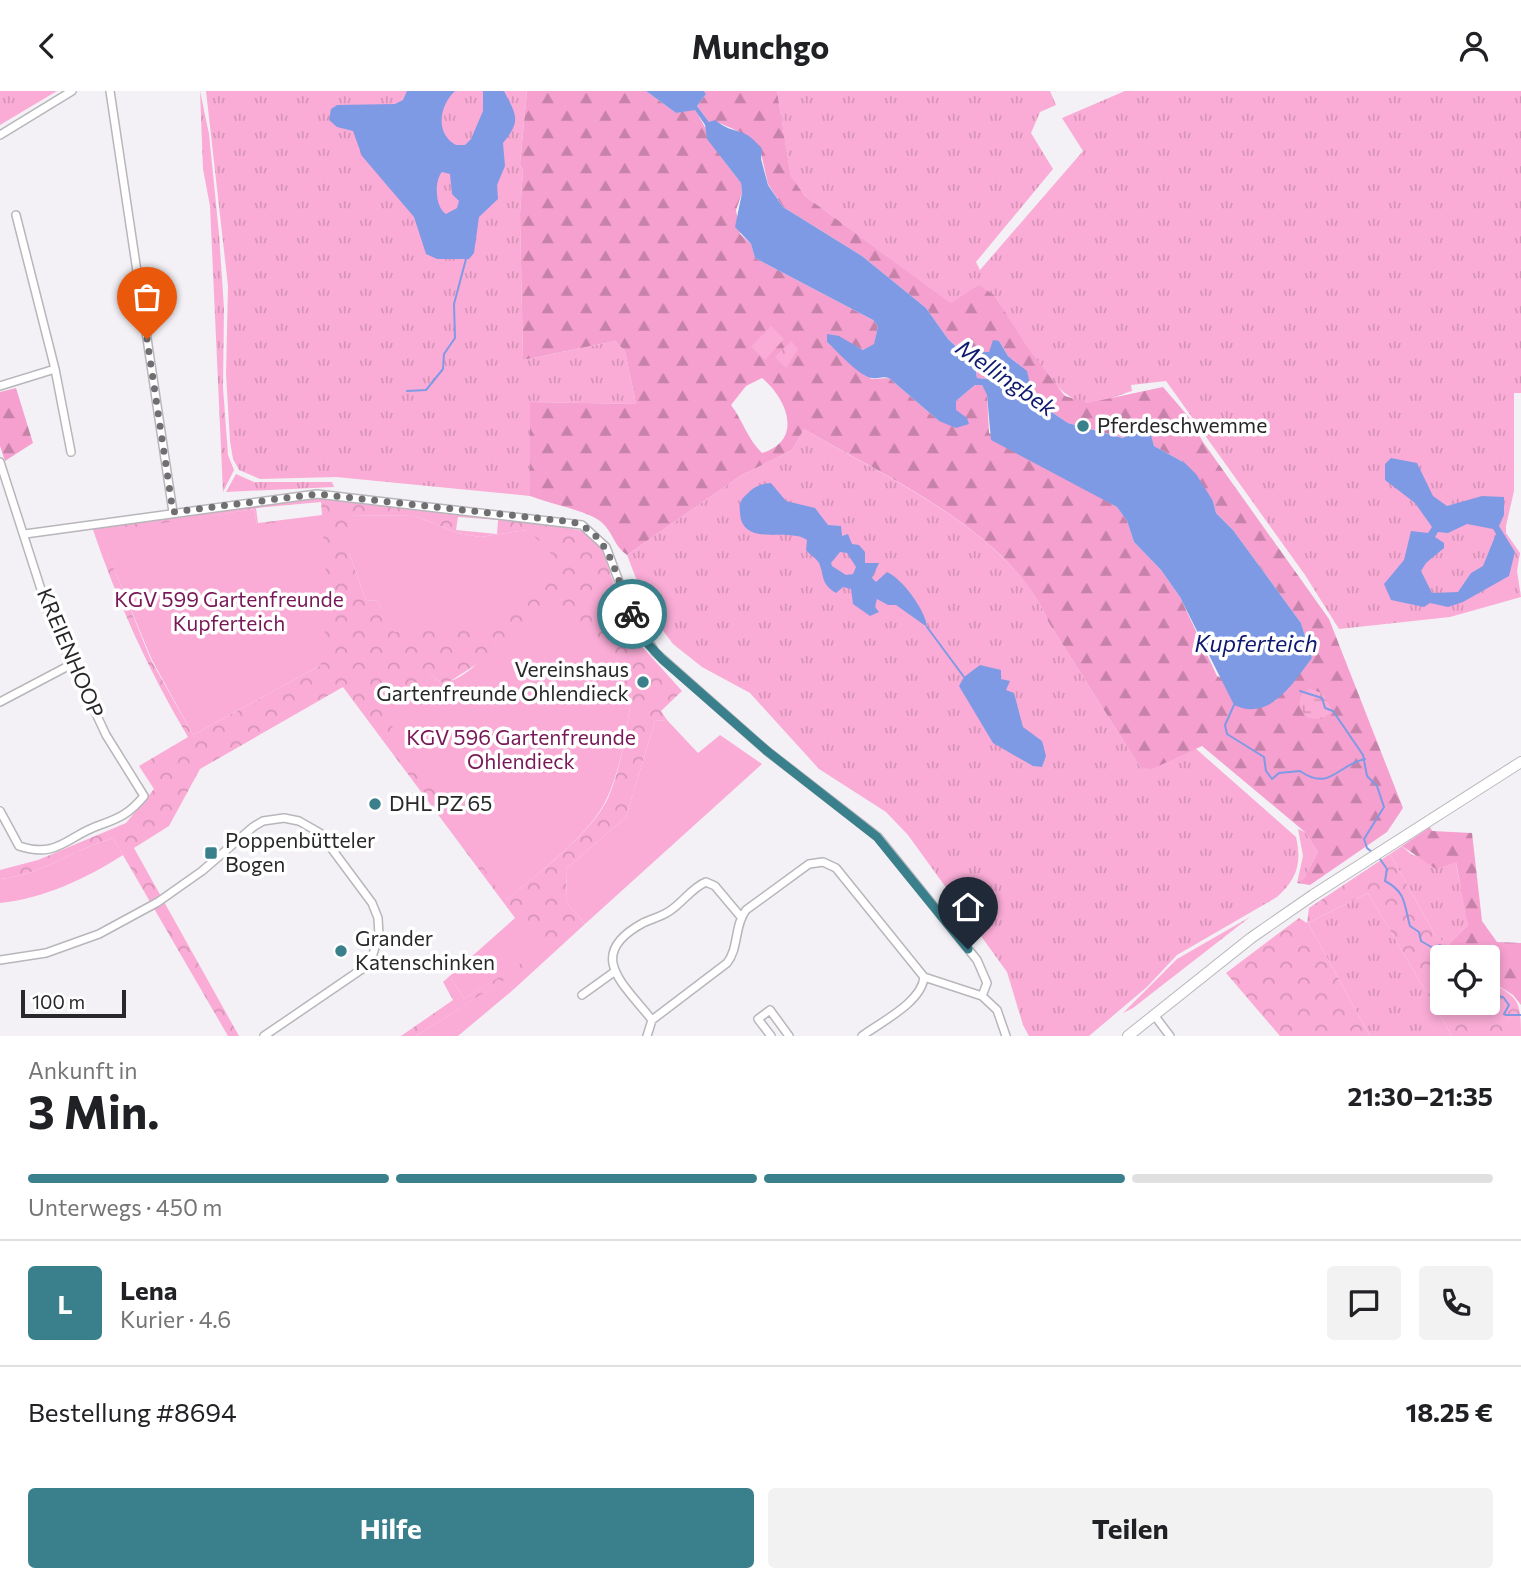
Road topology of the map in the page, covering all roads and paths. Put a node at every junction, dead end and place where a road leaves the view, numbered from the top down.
1 (72, 91) edge
2 (110, 91) edge
3 (0, 135) edge
4 (16, 215) dead end
5 (55, 369) junction
6 (0, 386) edge
7 (71, 452) dead end
8 (0, 462) edge
9 (173, 512) junction
10 (25, 534) junction
11 (72, 664) junction
12 (0, 702) edge
13 (1521, 762) edge
14 (0, 811) edge
15 (741, 917) junction
16 (0, 960) edge
17 (614, 972) junction
18 (924, 977) junction
19 (582, 995) dead end
20 (982, 996) junction
21 (1154, 1015) junction
22 (652, 1020) junction
23 (783, 1028) junction
24 (264, 1036) edge
25 (647, 1036) edge
26 (771, 1036) edge
27 (789, 1036) edge
28 (862, 1036) edge
29 (1006, 1036) edge
30 (1128, 1036) edge
31 (1170, 1036) edge

1 - 3 street
2 - 9 street
4 - 5 street
5 - 6 street
5 - 7 street
8 - 10 street, KREIENHOOP
9 - 10 street
9 - 20 street
10 - 11 street, KREIENHOOP
11 - 12 street
11 - 14 street, KREIENHOOP
13 - 21 main road
15 - 17 street
15 - 18 street
15 - 22 street
16 - 24 street
17 - 19 street
17 - 22 street
18 - 20 street
18 - 28 street
20 - 29 street
21 - 30 main road
21 - 31 street
22 - 25 street
23 - 26 street
23 - 26 street
23 - 27 street

